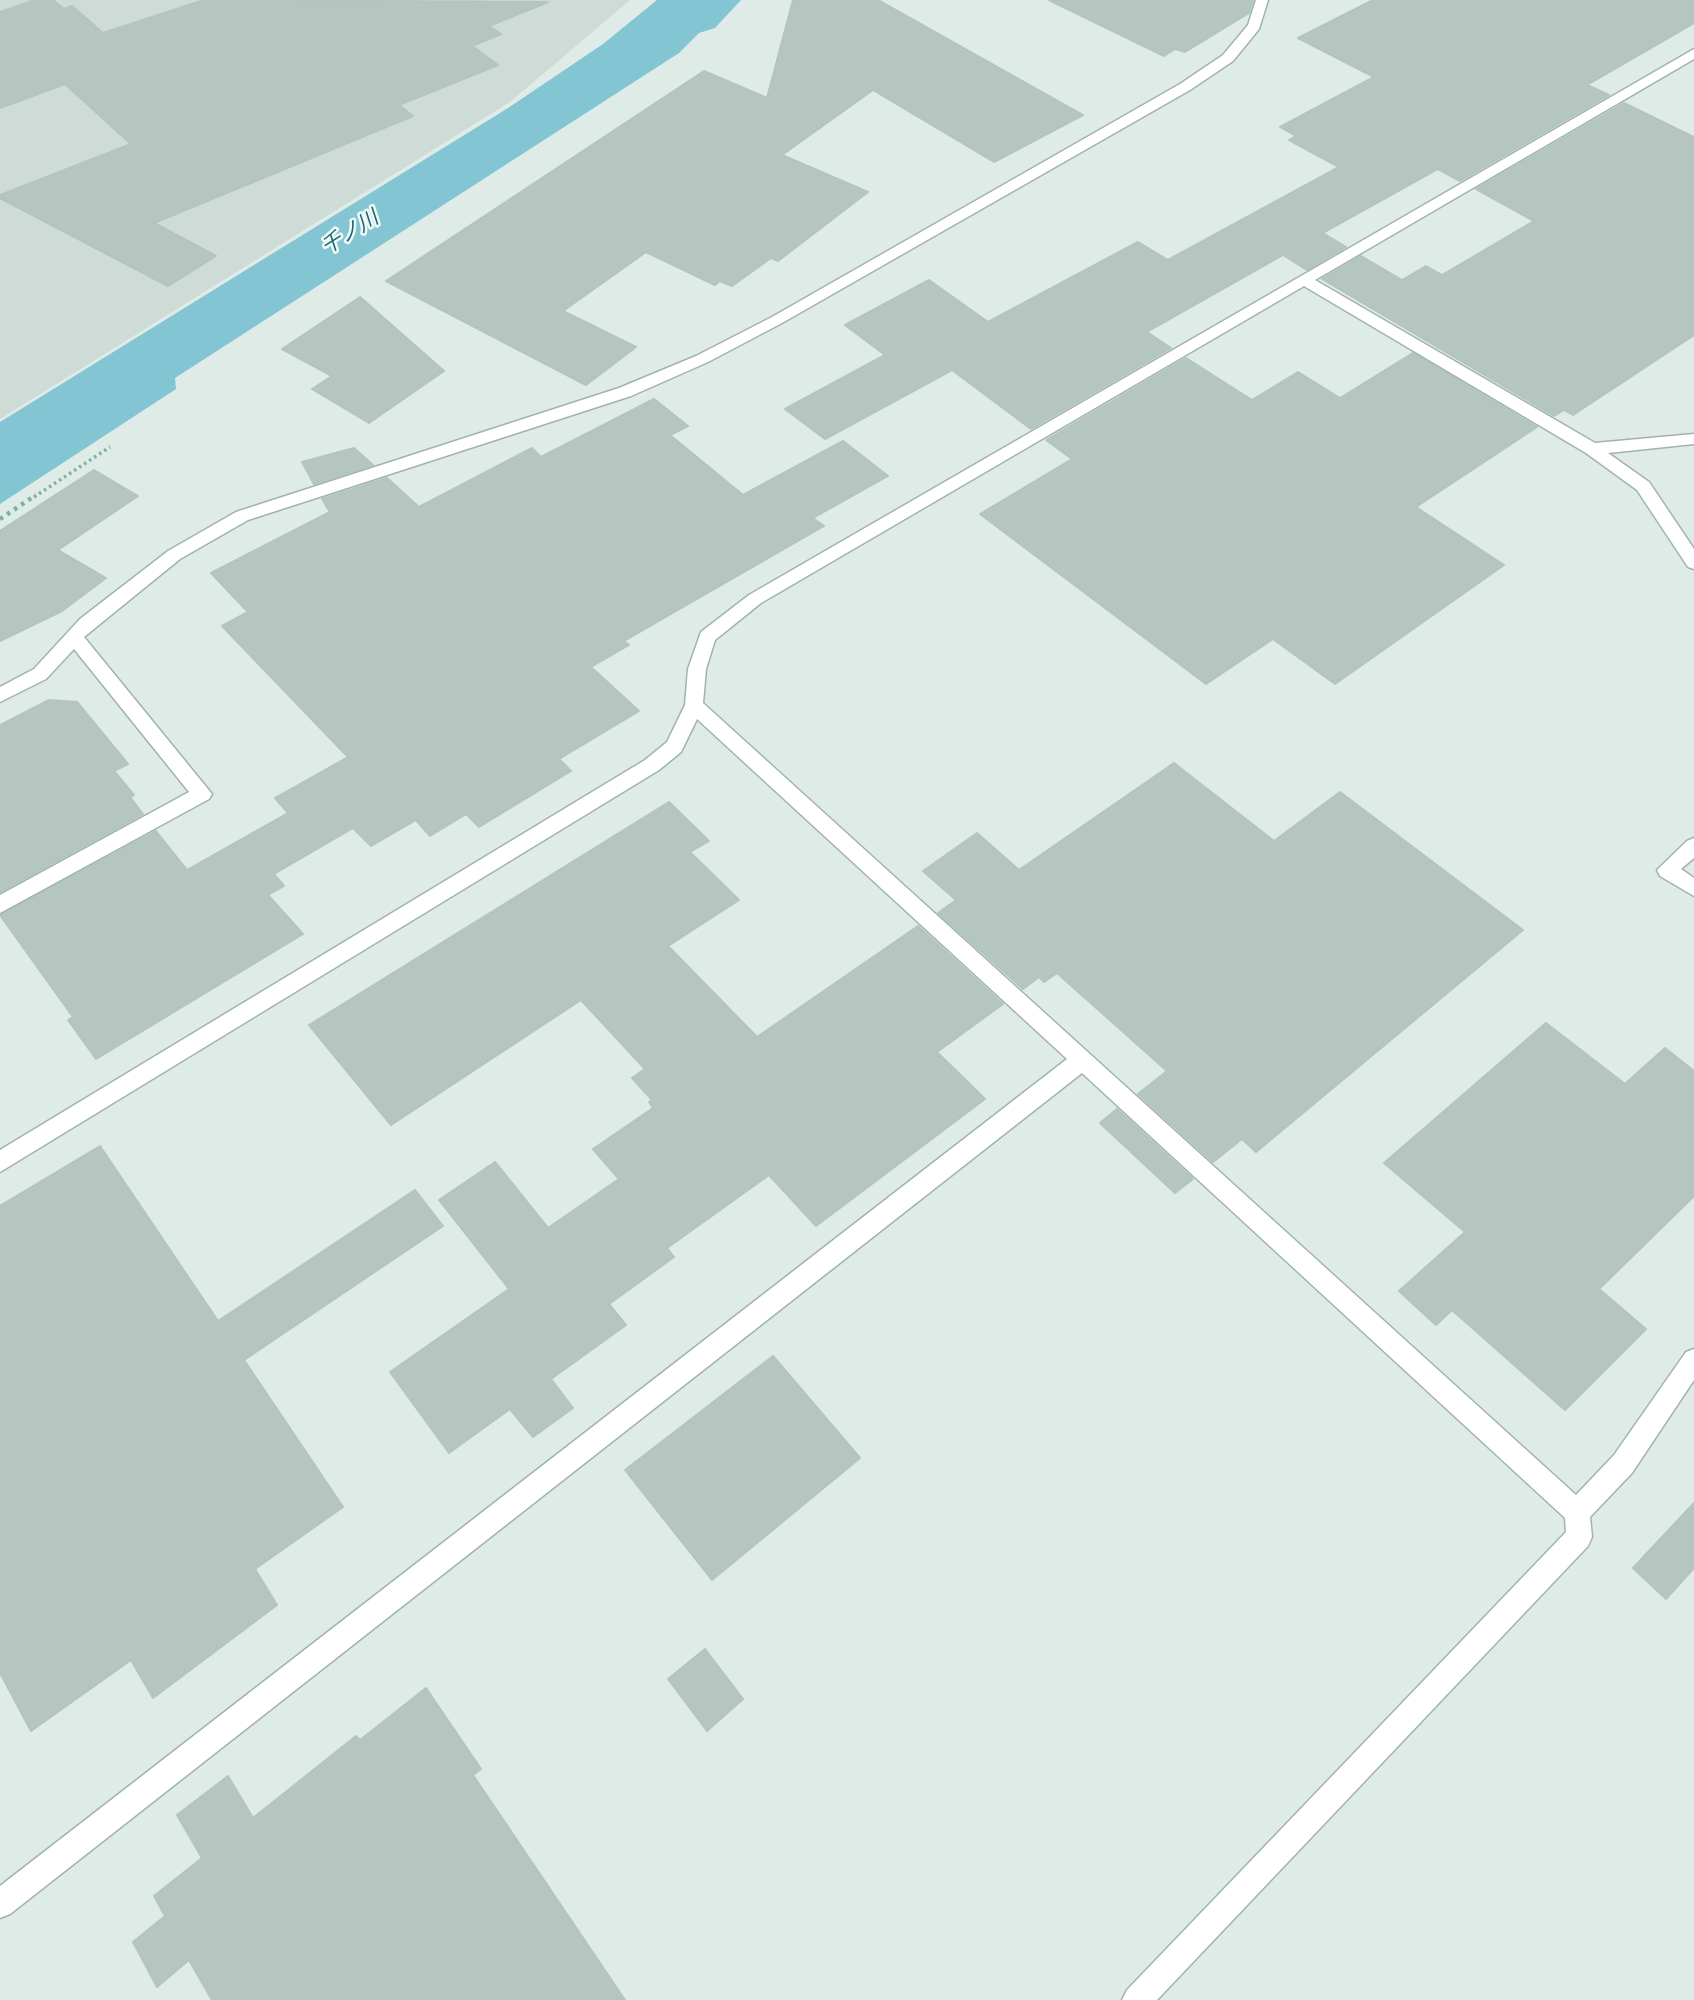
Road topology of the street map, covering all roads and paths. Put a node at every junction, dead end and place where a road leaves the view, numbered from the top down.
1 (1262, 0) edge
2 (1694, 54) edge
3 (1305, 280) junction
4 (1694, 439) edge
5 (110, 447) dead end
6 (1592, 449) junction
7 (0, 519) edge
8 (1694, 563) edge
9 (74, 637) junction
10 (0, 695) edge
11 (694, 705) junction
12 (1694, 846) edge
13 (1694, 888) edge
14 (0, 905) edge
15 (1082, 1060) junction
16 (0, 1162) edge
17 (1694, 1360) edge
18 (1577, 1512) junction
19 (0, 1904) edge
20 (1137, 2000) edge

1 - 9 street
2 - 3 street
3 - 6 street
3 - 11 street
4 - 6 street
5 - 7 path
6 - 8 street
9 - 10 street
9 - 14 street
11 - 15 street
11 - 16 street
12 - 13 street
15 - 18 street
15 - 19 street
17 - 18 street
18 - 20 street

